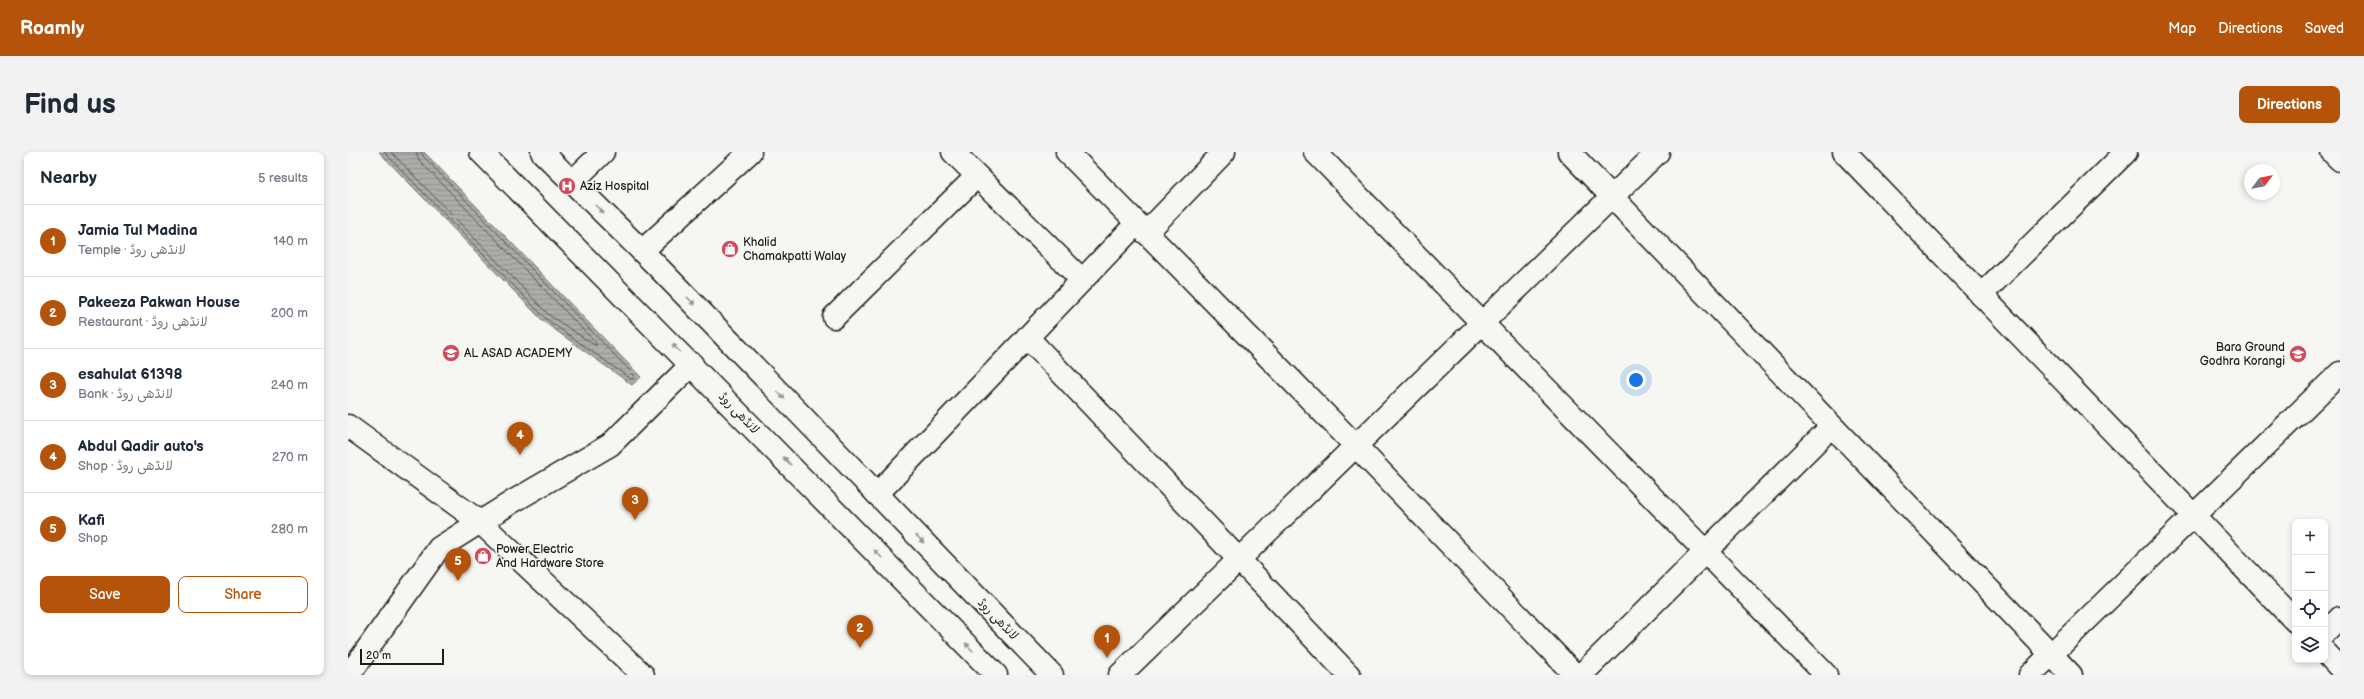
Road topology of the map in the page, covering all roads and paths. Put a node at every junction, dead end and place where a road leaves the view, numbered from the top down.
1 (481, 152) edge
2 (542, 152) edge
3 (603, 152) edge
4 (750, 152) edge
5 (953, 152) edge
6 (1067, 152) edge
7 (1224, 152) edge
8 (1315, 152) edge
9 (1569, 152) edge
10 (1658, 152) edge
11 (1844, 152) edge
12 (2126, 152) edge
13 (977, 176) junction
14 (572, 182) junction
15 (1613, 196) junction
16 (1142, 228) junction
17 (642, 251) junction
18 (1082, 280) junction
19 (1981, 295) junction
20 (834, 317) dead end
21 (1482, 324) junction
22 (1027, 337) junction
23 (692, 364) junction
24 (2340, 373) edge
25 (348, 426) edge
26 (1832, 426) junction
27 (1356, 446) junction
28 (877, 494) junction
29 (2194, 516) junction
30 (480, 522) junction
31 (1704, 552) junction
32 (1238, 560) junction
33 (2292, 618) edge
34 (2340, 618) edge
35 (2328, 629) edge
36 (2051, 654) junction
37 (2328, 655) edge
38 (2340, 668) edge
39 (349, 675) edge
40 (643, 675) edge
41 (996, 675) edge
42 (1052, 675) edge
43 (1120, 675) edge
44 (1349, 675) edge
45 (1575, 675) edge
46 (1581, 675) edge
47 (1826, 675) edge
48 (2030, 675) edge
49 (2071, 675) edge

23 -> 1 street, لانڈھی روڈ
2 - 14 street, لانڈھی روڈ
3 - 14 street
4 - 17 street
5 - 13 street
6 - 16 street
7 - 16 street
8 - 21 street
9 - 15 street
10 - 15 street
11 - 19 street
12 - 19 street
13 - 18 street
13 - 20 street
14 -> 17 street, لانڈھی روڈ
15 - 21 street
15 - 26 street
16 - 18 street
16 - 27 street
17 -> 28 street, لانڈھی روڈ
18 - 22 street
19 - 29 street
21 - 27 street
21 - 31 street
22 - 28 street
22 - 32 street
23 - 30 street
41 -> 23 street, لانڈھی روڈ
24 - 29 street
25 - 30 street
26 - 31 street
26 - 36 street
27 - 32 street
27 - 45 street
28 -> 42 street, لانڈھی روڈ
29 - 33 street
29 - 36 street
30 - 39 street
30 - 40 street
31 - 46 street
31 - 47 street
32 - 43 street
32 - 44 street
34 - 35 street
36 - 48 street
36 - 49 street
37 - 38 street

